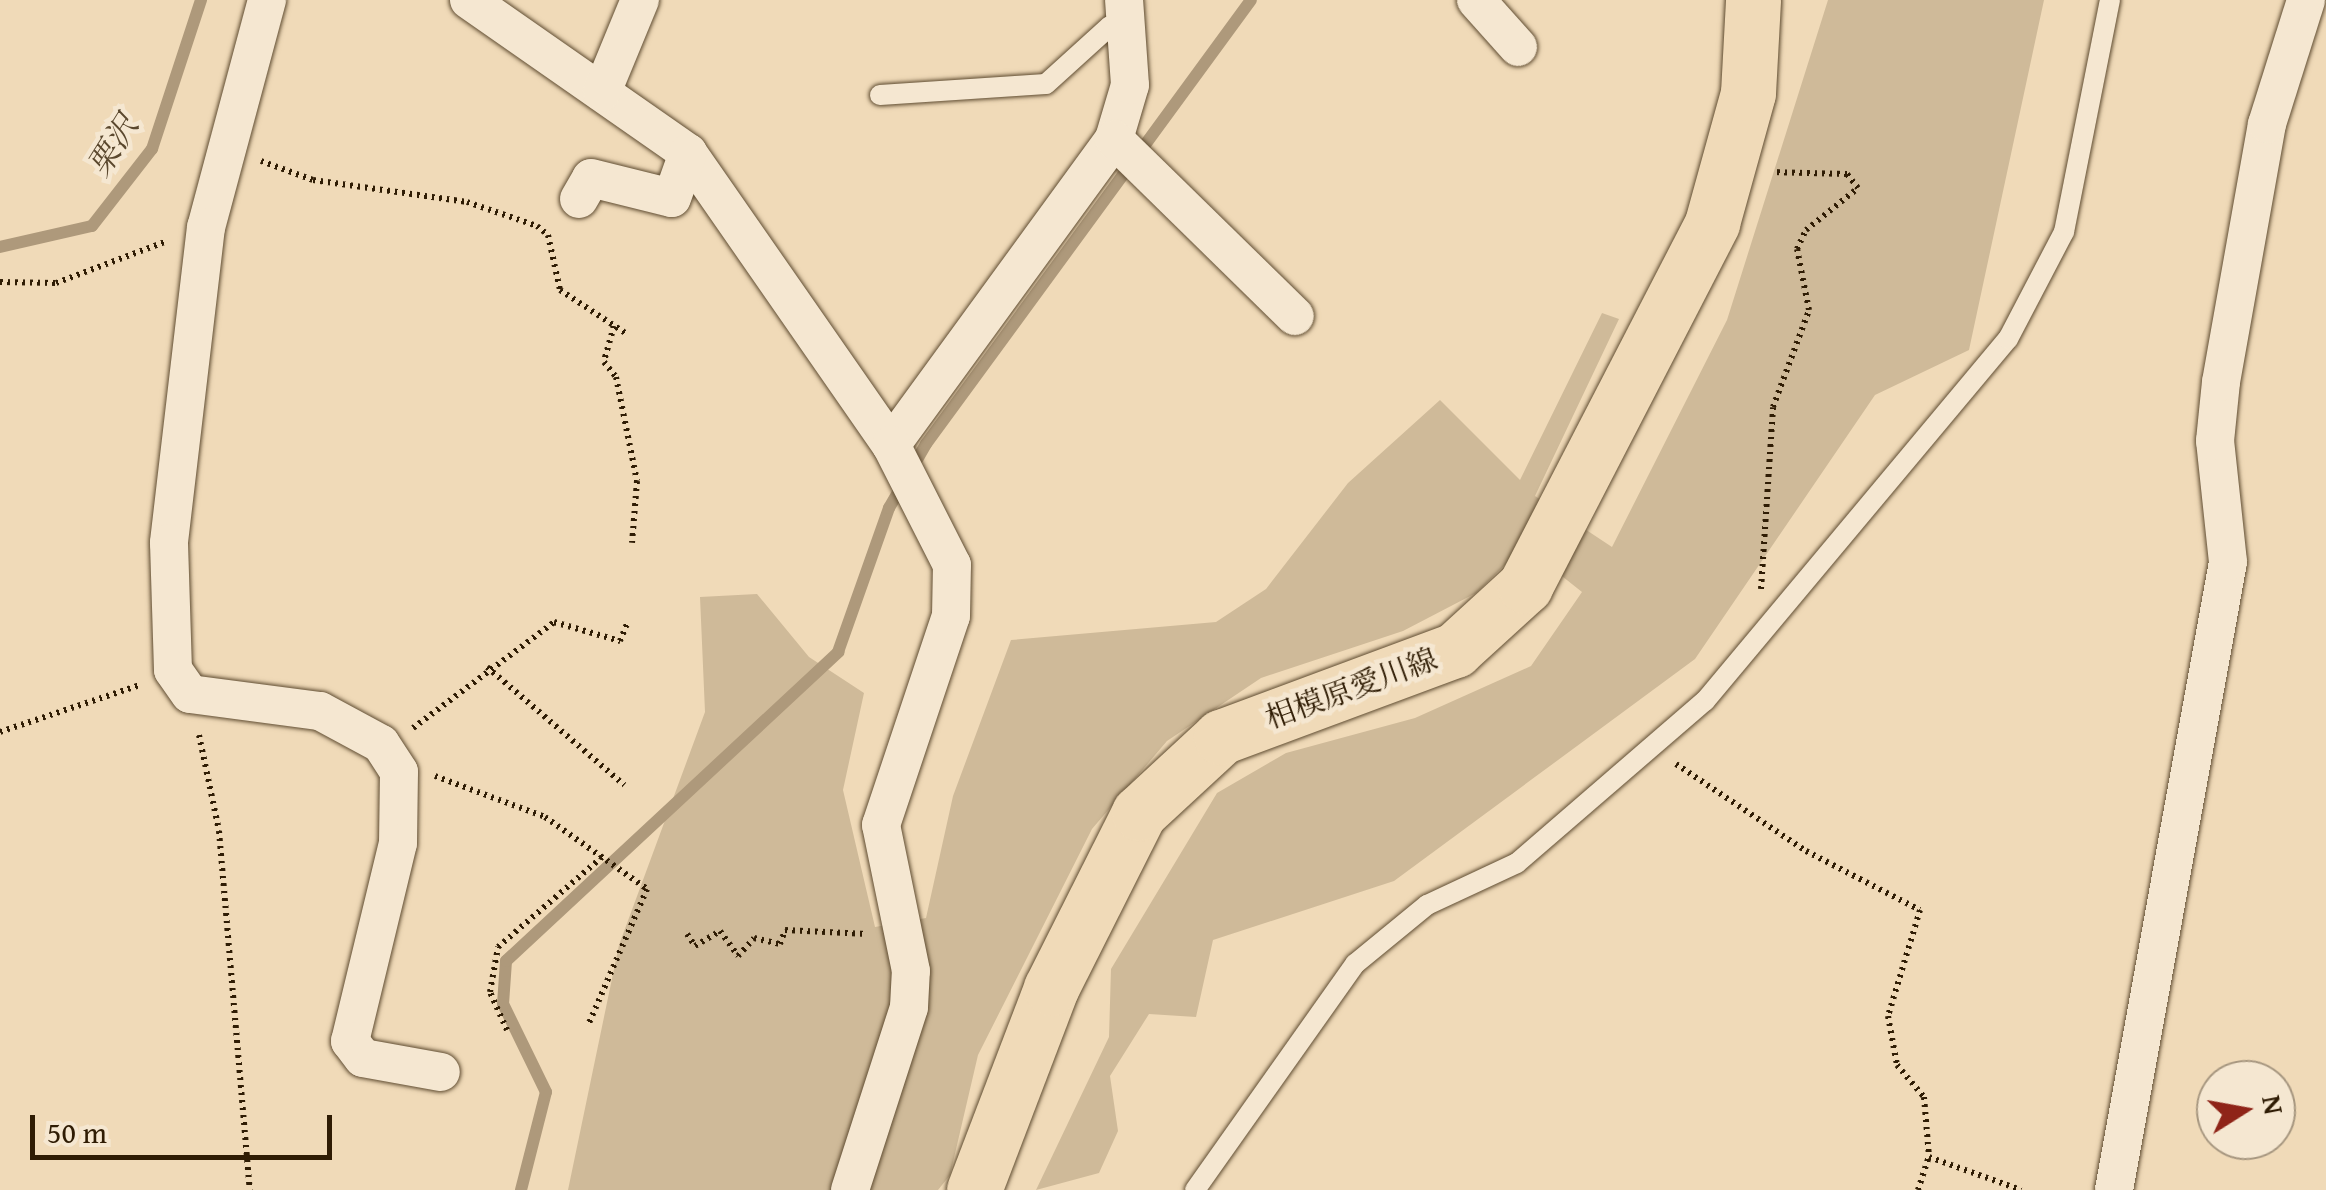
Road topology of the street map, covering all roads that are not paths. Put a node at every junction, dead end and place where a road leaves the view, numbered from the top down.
1 (266, 0) edge
2 (469, 0) edge
3 (640, 0) edge
4 (1476, 0) edge
5 (1752, 0) edge
6 (2110, 0) edge
7 (2306, 0) edge
8 (1126, 11) edge
9 (1518, 47) dead end
10 (602, 92) junction
11 (880, 95) dead end
12 (1114, 139) junction
13 (688, 154) junction
14 (579, 199) dead end
15 (1295, 316) dead end
16 (891, 445) junction
17 (442, 1072) dead end
18 (850, 1190) edge
19 (974, 1190) edge
20 (1195, 1190) edge
21 (2114, 1190) edge

1 - 17 street
2 - 10 street
3 - 10 street
4 - 9 street
5 - 19 main road, 相模原愛川線
6 - 20 lane
7 - 21 street
8 - 11 lane
8 - 12 street
10 - 13 street
12 - 15 street
12 - 16 street
13 - 14 street
13 - 16 street
16 - 18 street

